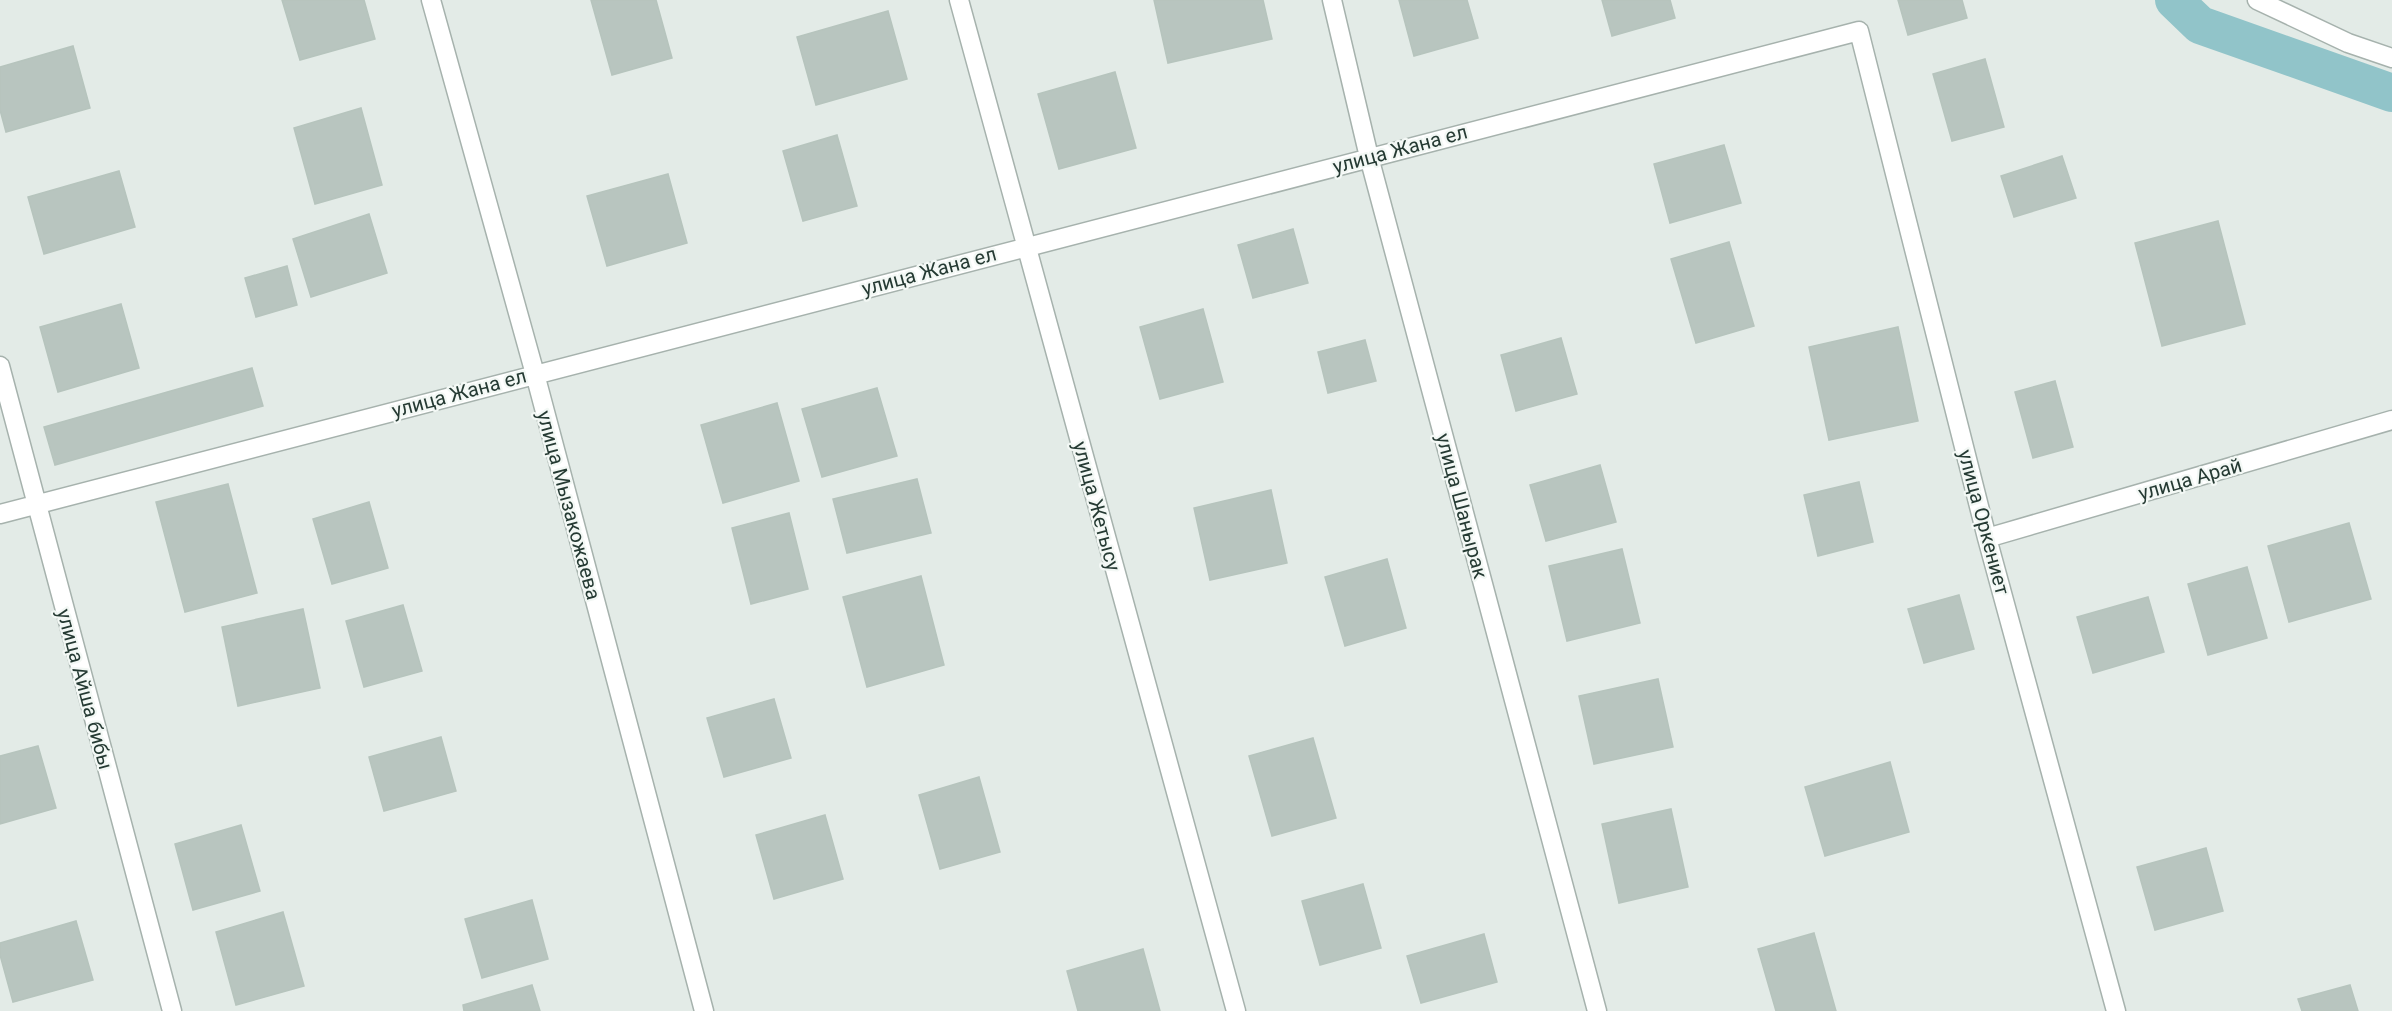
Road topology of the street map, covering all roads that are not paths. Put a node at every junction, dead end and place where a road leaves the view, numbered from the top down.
1 (431, 0) edge
2 (959, 0) edge
3 (1332, 0) edge
4 (2257, 0) edge
5 (1859, 31) joint
6 (2392, 58) edge
7 (1370, 157) junction
8 (1026, 246) junction
9 (0, 366) edge
10 (534, 374) junction
11 (2392, 420) edge
12 (35, 503) junction
13 (0, 514) edge
14 (1987, 538) junction
15 (172, 1011) edge
16 (704, 1011) edge
17 (1236, 1011) edge
18 (1597, 1011) edge
19 (2116, 1011) edge

1 - 10 street, улица Мызакожаева
2 - 8 street, улица Жетысу
3 - 7 street, улица Шанырак
4 - 6 street
5 - 7 street, улица Жана ел
5 - 14 street, улица Оркениет
7 - 8 street, улица Жана ел
7 - 18 street, улица Шанырак
8 - 10 street, улица Жана ел
8 - 17 street, улица Жетысу
9 - 12 street, улица Айша бибы
10 - 12 street, улица Жана ел
10 - 16 street, улица Мызакожаева
11 - 14 street, улица Арай
12 - 13 street, улица Жана ел
12 - 15 street, улица Айша бибы
14 - 19 street, улица Оркениет

